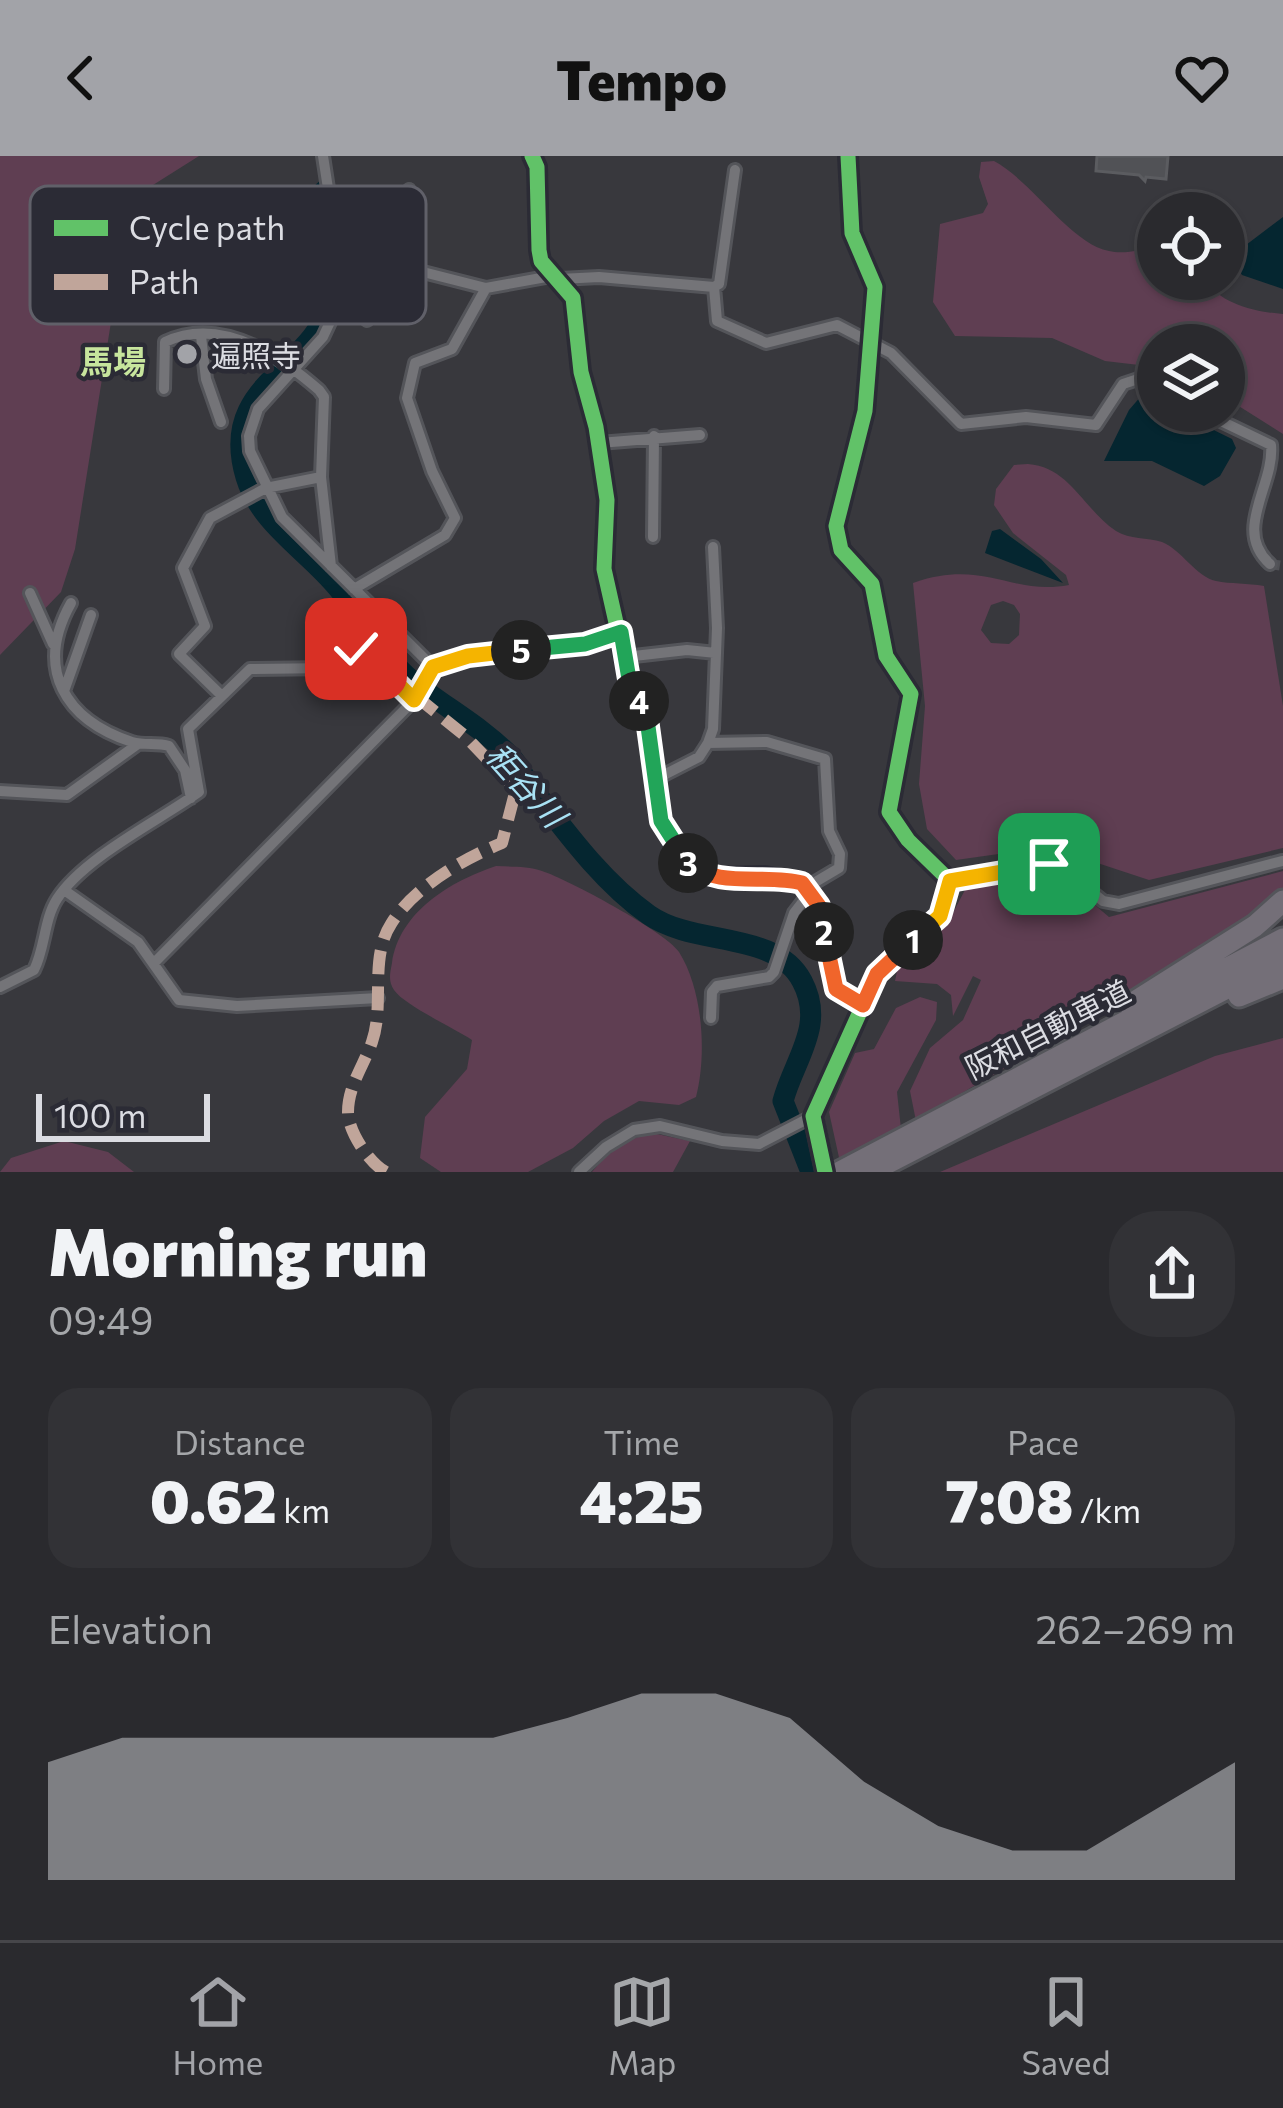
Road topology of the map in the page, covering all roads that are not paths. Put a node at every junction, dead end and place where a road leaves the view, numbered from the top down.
1 (323, 156) edge
2 (532, 156) edge
3 (848, 156) edge
4 (735, 170) dead end
5 (327, 186) edge
6 (426, 273) edge
7 (558, 277) junction
8 (714, 287) junction
9 (486, 288) junction
10 (331, 324) edge
11 (201, 336) junction
12 (872, 342) junction
13 (293, 368) junction
14 (1137, 379) edge
15 (164, 389) dead end
16 (221, 422) dead end
17 (1244, 432) edge
18 (700, 435) dead end
19 (654, 436) junction
20 (598, 443) junction
21 (321, 476) junction
22 (266, 488) junction
23 (653, 537) dead end
24 (713, 547) dead end
25 (1270, 564) dead end
26 (331, 566) junction
27 (354, 589) junction
28 (30, 593) dead end
29 (71, 603) dead end
30 (91, 615) dead end
31 (621, 632) junction
32 (56, 651) junction
33 (716, 653) junction
34 (625, 656) junction
35 (433, 667) junction
36 (64, 691) junction
37 (222, 696) junction
38 (416, 699) junction
39 (708, 743) junction
40 (138, 744) junction
41 (656, 779) junction
42 (0, 790) edge
43 (191, 798) junction
44 (1282, 861) edge
45 (950, 881) junction
46 (809, 889) junction
47 (64, 890) junction
48 (1283, 901) edge
49 (1283, 939) edge
50 (1283, 958) edge
51 (155, 962) junction
52 (1283, 978) edge
53 (0, 986) edge
54 (379, 998) dead end
55 (863, 1005) junction
56 (711, 1018) dead end
57 (1068, 1071) junction
58 (813, 1116) junction
59 (954, 1119) junction
60 (579, 1172) edge
61 (825, 1172) edge
62 (840, 1172) edge
63 (870, 1172) edge

1 - 5 street
2 - 7 street
3 - 12 street
4 - 8 street
6 - 9 street
7 - 8 street
7 - 9 street
7 - 20 street
8 - 12 street
9 - 27 street
10 - 13 street
11 - 13 street
11 - 15 street
11 - 16 street
12 - 14 street
12 - 45 street
13 - 21 street
13 - 22 street
17 - 25 street
18 - 19 street
19 - 20 street
19 - 23 street
20 - 31 street
21 - 22 street
21 - 26 street
22 - 26 street
22 - 37 street
24 - 33 street
26 - 27 street
27 - 35 street
28 - 32 street
29 - 32 street
30 - 36 street
31 - 34 street
31 - 35 street
32 - 36 street
33 - 34 street
33 - 39 street
34 - 41 street
35 - 38 street
36 - 40 street
37 - 38 street
37 - 43 street
38 - 51 street
39 - 41 street
39 - 46 street
40 - 42 street
40 - 43 street
41 - 46 street
43 - 47 street
44 - 45 street
45 - 55 street
46 - 55 street
46 - 56 street
47 - 51 street
47 - 53 street
48 - 59 highway
49 - 59 highway, 阪和自動車道
50 - 57 highway, 阪和自動車道
51 - 54 street
52 - 57 highway
55 - 58 street
57 - 59 highway, 阪和自動車道
58 - 60 street
58 - 61 street
59 - 62 highway, 阪和自動車道
59 - 63 highway, 阪和自動車道

